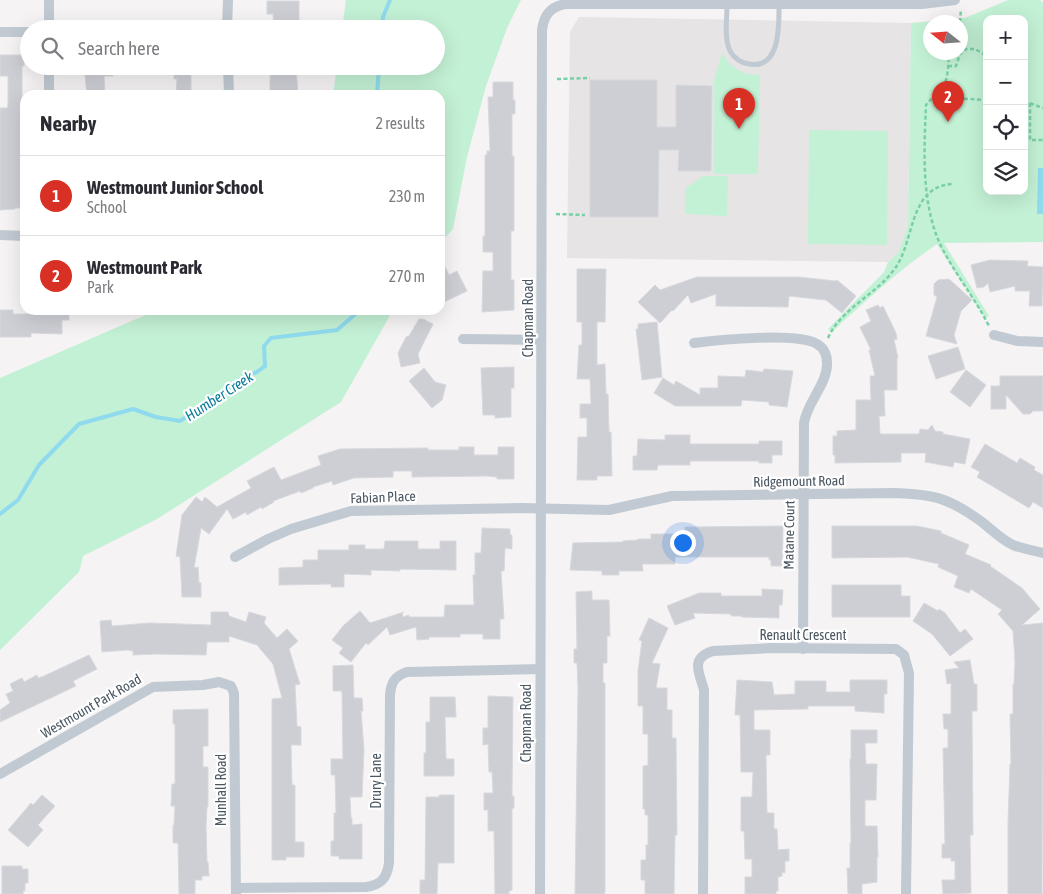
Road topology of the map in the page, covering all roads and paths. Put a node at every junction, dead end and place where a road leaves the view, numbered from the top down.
1 (49, 0) edge
2 (228, 0) edge
3 (703, 2) edge
4 (810, 2) edge
5 (779, 4) junction
6 (958, 4) edge
7 (727, 5) junction
8 (49, 20) edge
9 (227, 20) edge
10 (0, 32) edge
11 (20, 32) edge
12 (983, 54) edge
13 (948, 60) edge
14 (948, 66) junction
15 (49, 75) edge
16 (228, 75) edge
17 (590, 78) dead end
18 (557, 79) dead end
19 (49, 90) edge
20 (229, 90) edge
21 (940, 91) junction
22 (983, 100) edge
23 (1030, 103) joint
24 (1043, 108) edge
25 (1043, 140) edge
26 (953, 184) dead end
27 (928, 193) junction
28 (556, 214) dead end
29 (585, 215) dead end
30 (0, 235) edge
31 (20, 236) edge
32 (994, 335) joint
33 (463, 339) dead end
34 (541, 340) junction
35 (1043, 342) edge
36 (694, 343) dead end
37 (823, 349) junction
38 (804, 495) junction
39 (542, 509) junction
40 (1043, 553) edge
41 (235, 557) dead end
42 (802, 649) junction
43 (540, 670) junction
44 (231, 686) joint
45 (0, 774) edge
46 (236, 891) edge
47 (540, 894) edge
48 (703, 894) edge
49 (906, 894) edge

1 - 8 street
2 - 9 street
3 - 7 street, Chapman Road
3 - 34 street, Chapman Road
4 - 5 street, Chapman Road
4 - 6 street, Chapman Road
5 - 7 street, Chapman Road
5 - 7 lane
10 - 11 street
12 - 14 path
13 - 14 path
14 - 21 path
15 - 19 street
16 - 20 street
17 - 18 path
21 - 22 path
21 - 27 path
23 - 24 path
23 - 25 path
26 - 27 path
27 - 32 path
27 - 37 path
28 - 29 path
30 - 31 street
32 - 35 street
33 - 34 street
34 - 39 street, Chapman Road
36 - 37 street
37 - 38 street, Matane Court
38 - 39 street, Ridgemount Road
38 - 40 street, Ridgemount Road
38 - 42 street, Matane Court
39 - 41 street, Fabian Place
39 - 43 street, Chapman Road
42 - 48 street, Renault Crescent
42 - 49 street, Renault Crescent
43 - 46 street, Drury Lane
43 - 47 street, Chapman Road
44 - 45 street, Westmount Park Road
44 - 46 street, Munhall Road

